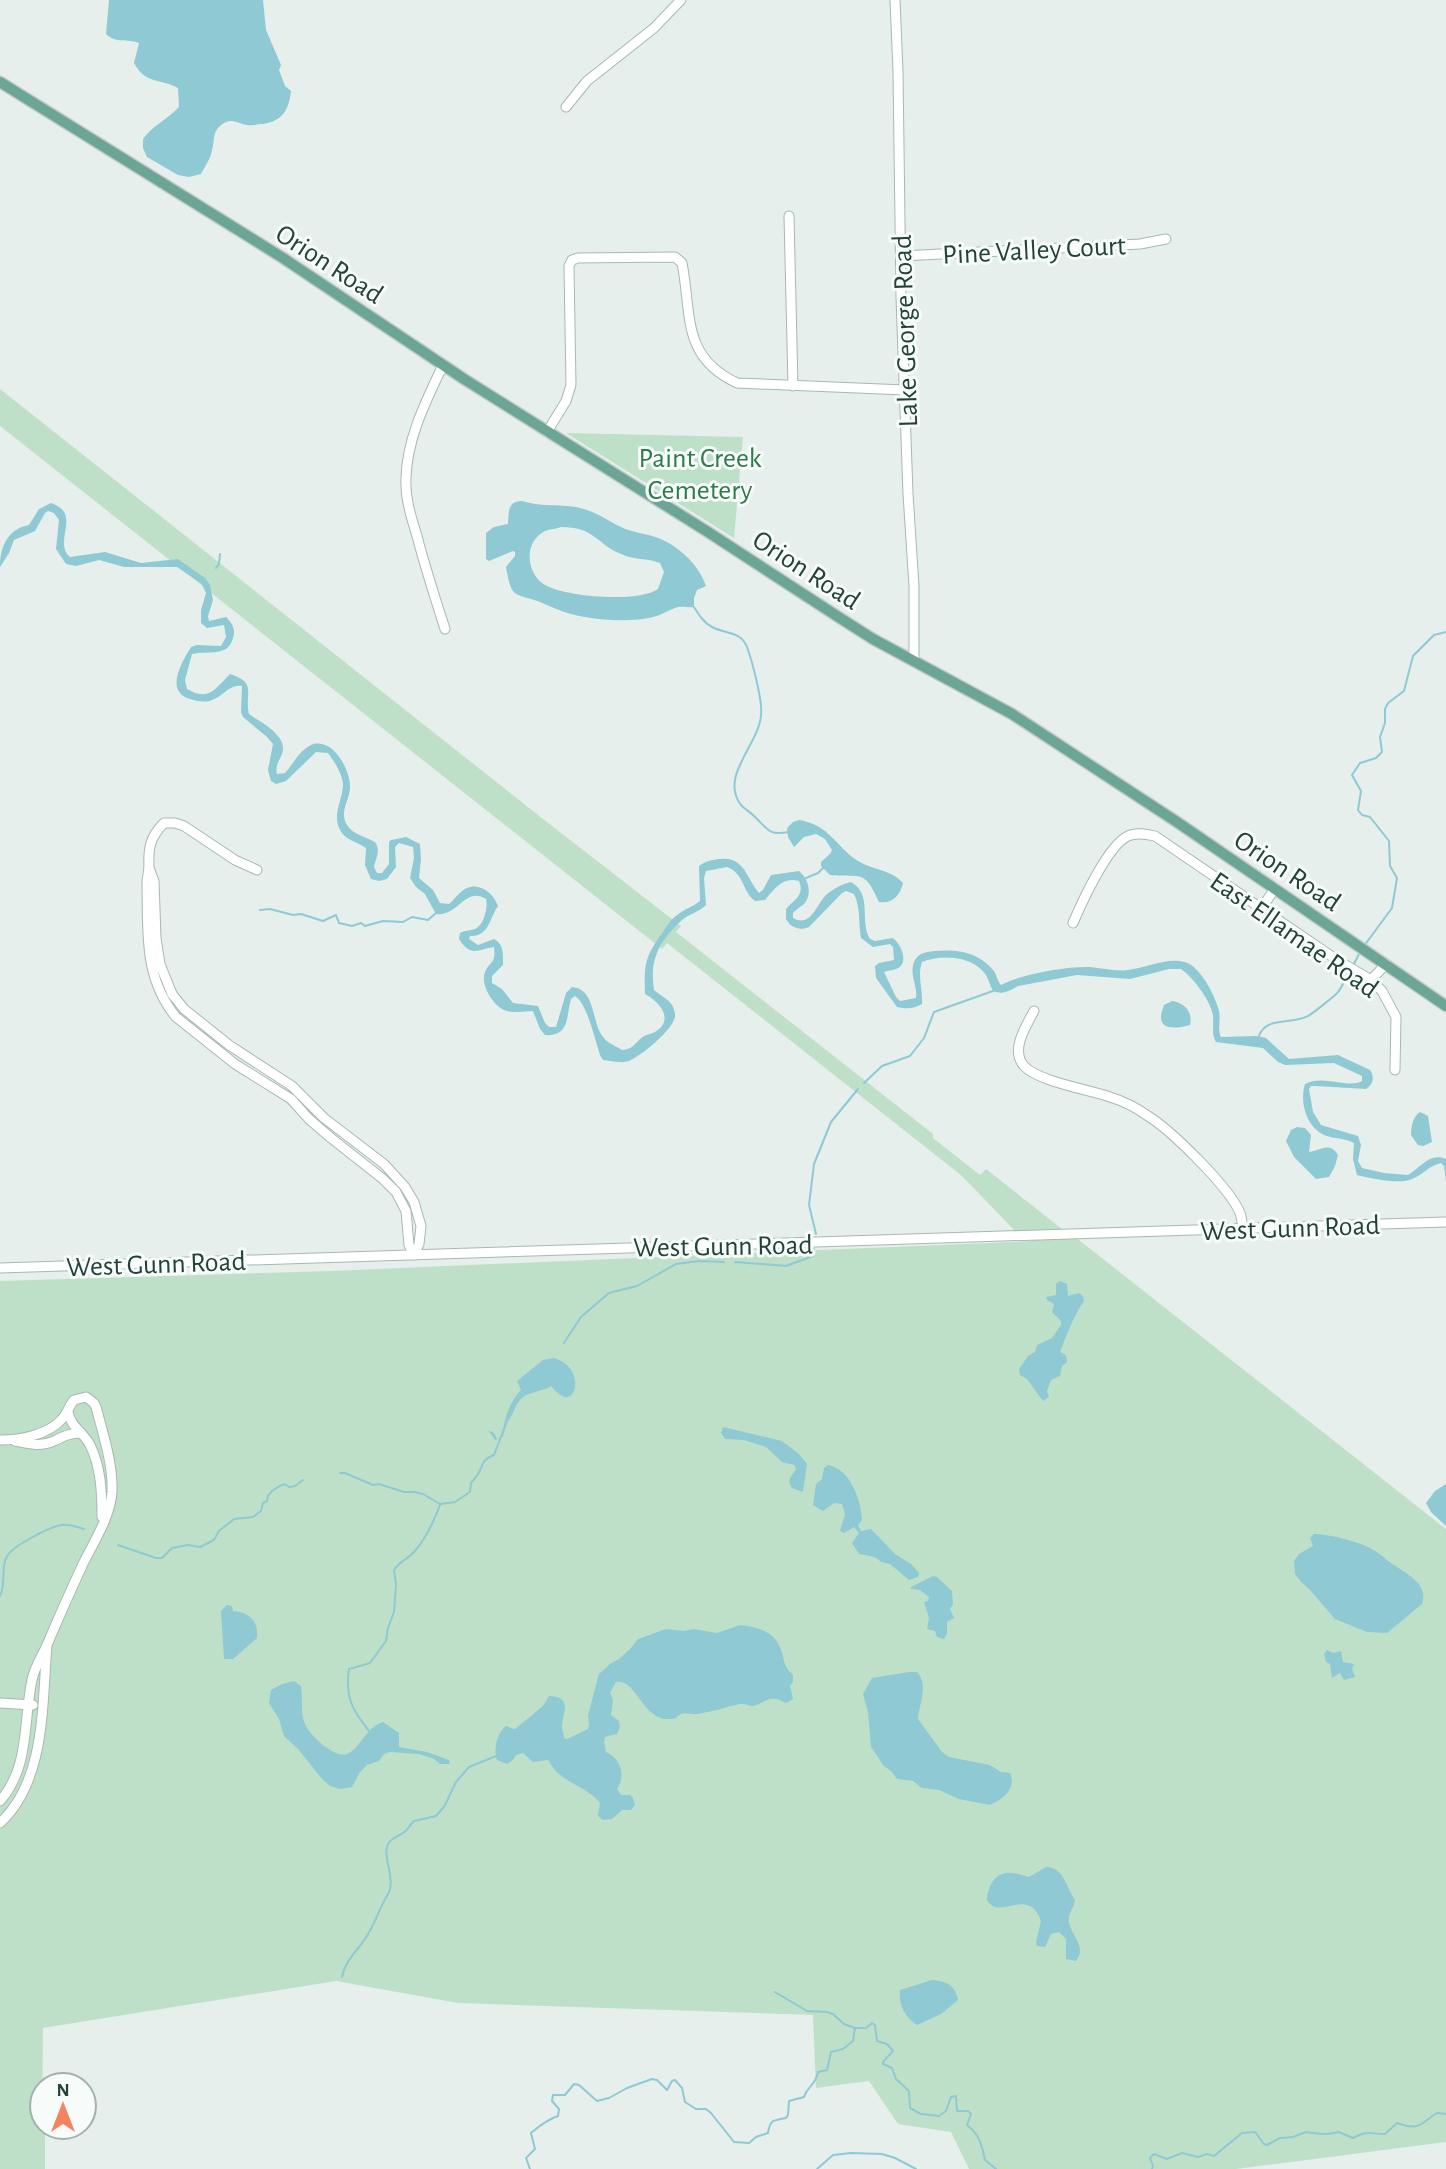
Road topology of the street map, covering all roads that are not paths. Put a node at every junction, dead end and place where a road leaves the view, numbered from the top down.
1 (681, 0) edge
2 (895, 0) edge
3 (0, 82) edge
4 (566, 107) dead end
5 (789, 216) dead end
6 (1166, 239) dead end
7 (901, 256) junction
8 (443, 365) junction
9 (793, 386) junction
10 (905, 390) junction
11 (547, 432) junction
12 (445, 629) dead end
13 (914, 661) junction
14 (149, 868) junction
15 (257, 870) dead end
16 (1275, 888) junction
17 (1262, 908) junction
18 (1073, 923) dead end
19 (1386, 964) junction
20 (1371, 980) junction
21 (1446, 1006) edge
22 (1034, 1011) dead end
23 (187, 1012) junction
24 (178, 1019) junction
25 (1395, 1070) dead end
26 (305, 1098) junction
27 (298, 1106) junction
28 (411, 1209) junction
29 (1446, 1222) edge
30 (1243, 1229) junction
31 (414, 1255) junction
32 (0, 1268) edge
33 (68, 1412) junction
34 (81, 1433) junction
35 (5, 1440) edge
36 (102, 1523) junction
37 (47, 1645) junction
38 (0, 1703) edge
39 (29, 1705) junction
40 (41, 1706) junction
41 (7, 1791) junction
42 (20, 1798) junction
43 (0, 1801) edge
44 (0, 1823) edge

1 - 4 street
2 - 7 street, Lake George Road
3 - 8 main road, Orion Road
5 - 9 street
6 - 7 street, Pine Valley Court
7 - 10 street, Lake George Road
8 - 11 main road, Orion Road
8 - 12 street
9 - 10 street
9 - 11 street
10 - 13 street, Lake George Road
11 - 13 main road, Orion Road
13 - 16 main road, Orion Road
14 - 15 street
14 - 23 street
14 - 24 street
16 - 17 street
16 - 19 main road, Orion Road
17 - 18 street, East Ellamae Road
17 - 20 street, East Ellamae Road
19 - 20 street
19 - 21 main road, Orion Road
20 - 25 street, East Ellamae Road
22 - 30 street
23 - 24 street
23 - 26 street
24 - 27 street
26 - 27 street
26 - 28 street
27 - 28 street
28 - 31 street
29 - 30 street, West Gunn Road
30 - 31 street, West Gunn Road
31 - 32 street, West Gunn Road
33 - 34 street
33 - 35 street
33 - 36 street
34 - 35 street
34 - 36 street
36 - 37 street
37 - 39 street
37 - 40 street
38 - 39 street
39 - 40 street
39 - 41 street
40 - 42 street
41 - 42 street
41 - 43 street
42 - 44 street

